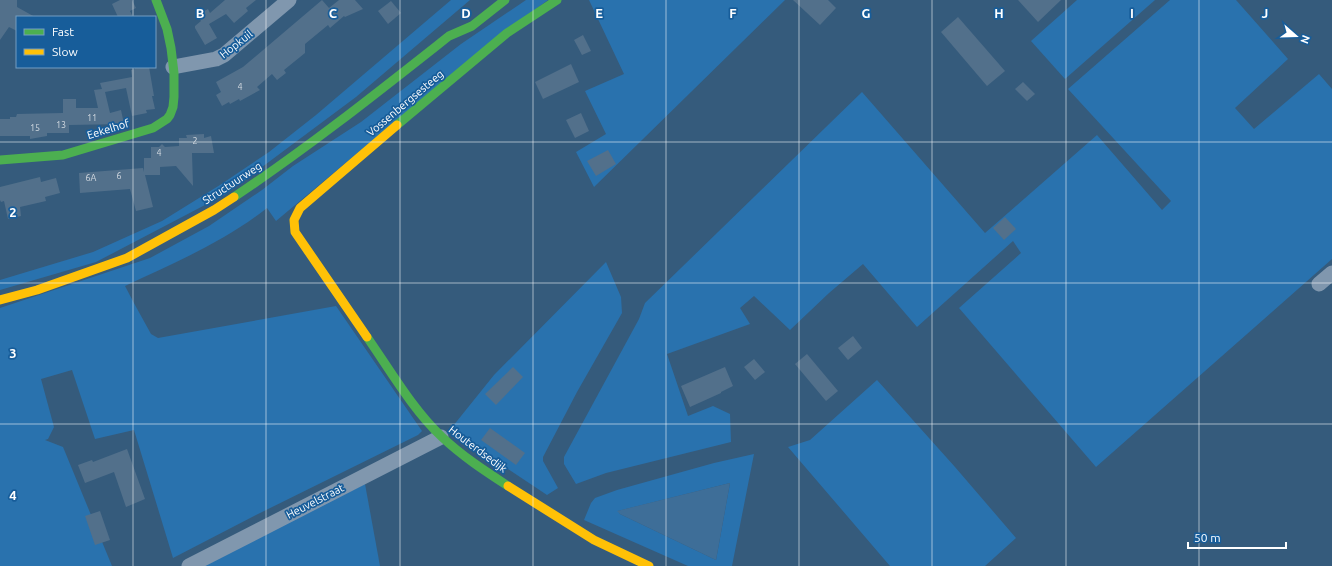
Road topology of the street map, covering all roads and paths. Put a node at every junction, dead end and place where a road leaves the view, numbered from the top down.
1 (156, 0) edge
2 (289, 0) edge
3 (557, 0) edge
4 (509, 2) edge
5 (462, 19) dead end
6 (449, 36) junction
7 (173, 67) junction
8 (0, 160) edge
9 (299, 239) joint
10 (1332, 273) edge
11 (1319, 284) dead end
12 (0, 300) edge
13 (441, 437) junction
14 (643, 565) edge
15 (189, 566) edge

1 - 7 street, Eekelhof
2 - 7 street, Hopkuil
3 - 9 street, Vossenbergsesteeg
4 - 6 street, Structuurweg
5 - 6 street, Structuurweg
6 - 12 street, Structuurweg
7 - 8 street, Eekelhof
9 - 13 street, Houterdsedijk
10 - 11 street
13 - 14 street, Houterdsedijk
13 - 15 street, Heuvelstraat

